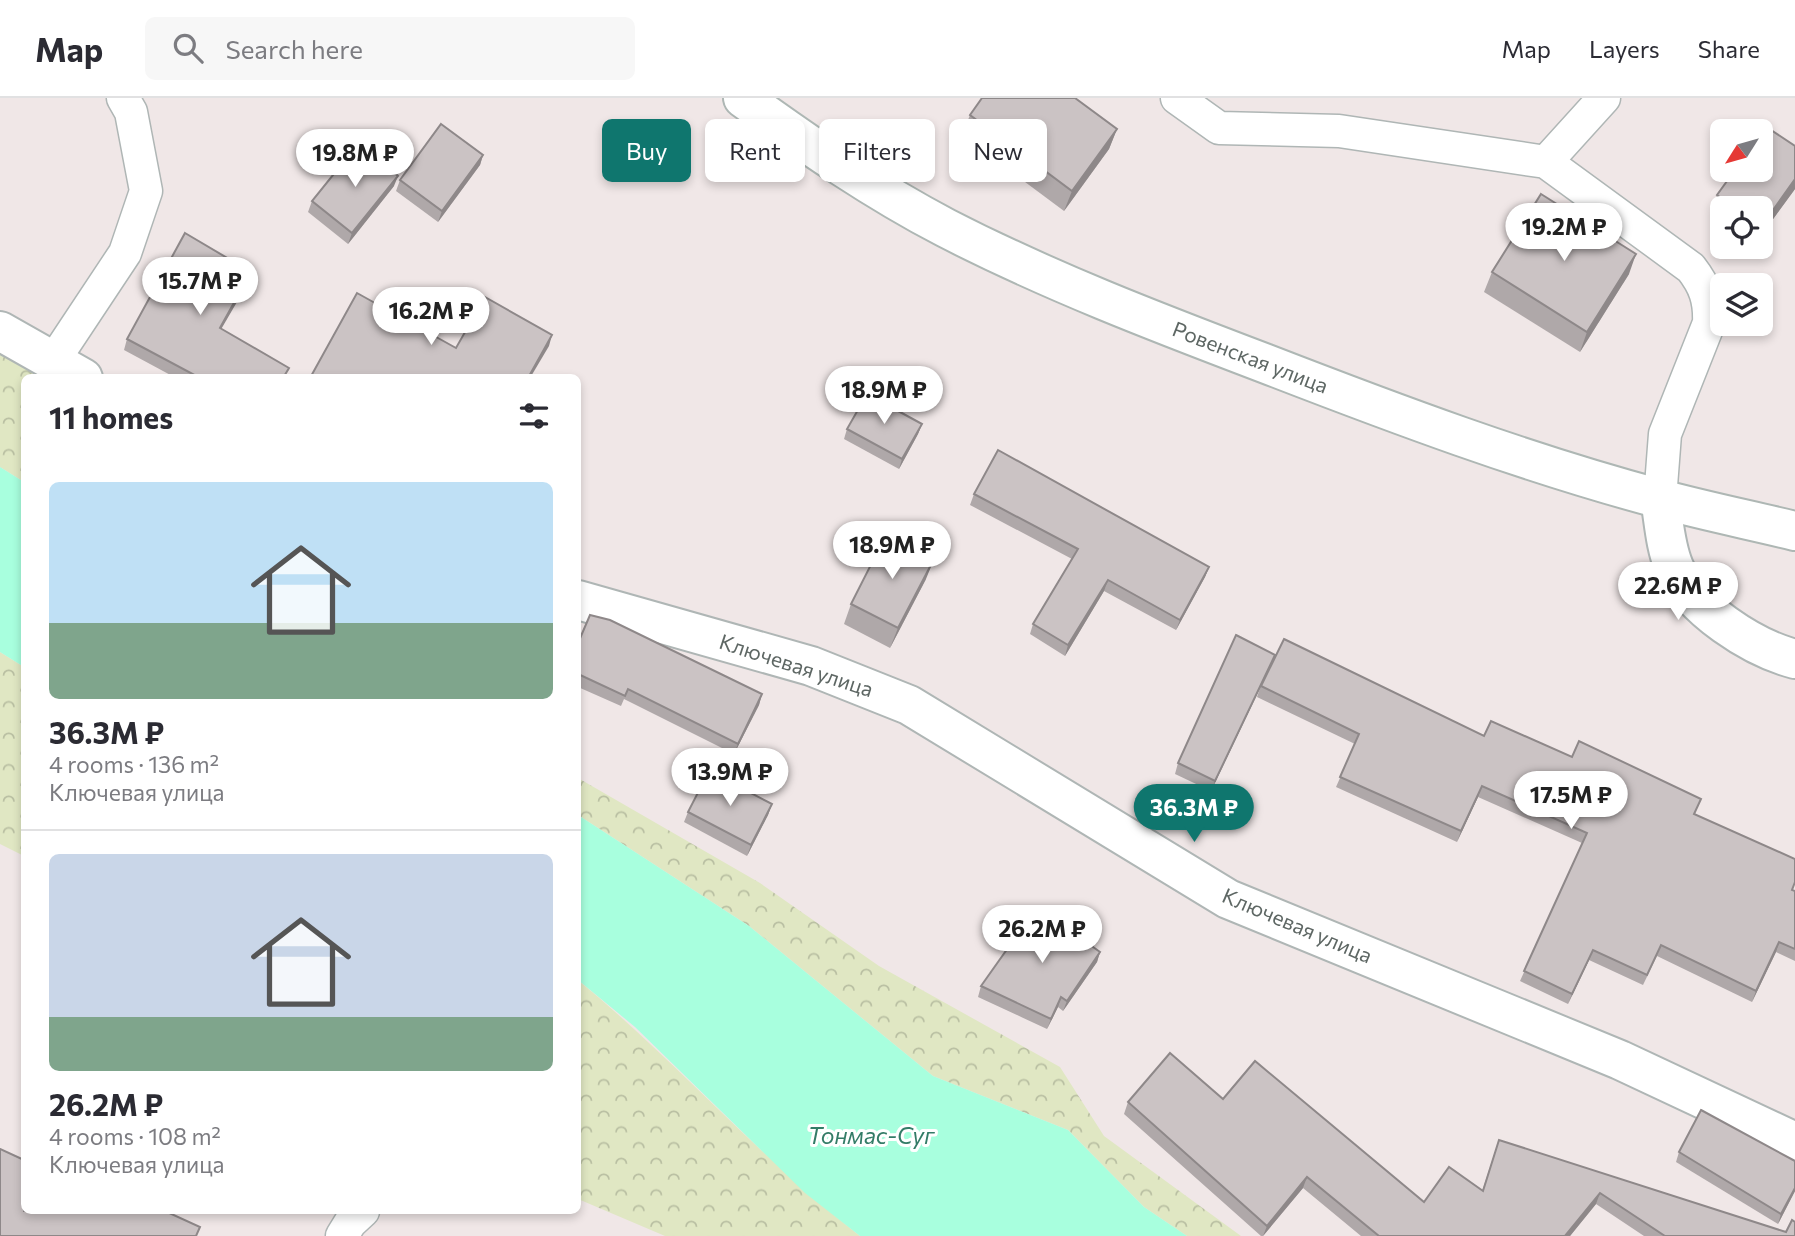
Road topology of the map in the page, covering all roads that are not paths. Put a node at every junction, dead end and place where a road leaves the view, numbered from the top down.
1 (124, 98) edge
2 (743, 98) edge
3 (1177, 98) edge
4 (1604, 98) edge
5 (1546, 162) junction
6 (0, 331) edge
7 (68, 371) edge
8 (1660, 499) junction
9 (1795, 531) edge
10 (581, 601) edge
11 (1795, 659) edge
12 (1795, 1142) edge
13 (360, 1214) edge
14 (342, 1236) edge

1 - 7 lane
2 - 8 street, Ровенская улица
3 - 5 lane
4 - 5 lane
5 - 8 lane
6 - 7 street
8 - 9 street, Ровенская улица
8 - 11 street
10 - 12 street, Ключевая улица
13 - 14 lane

